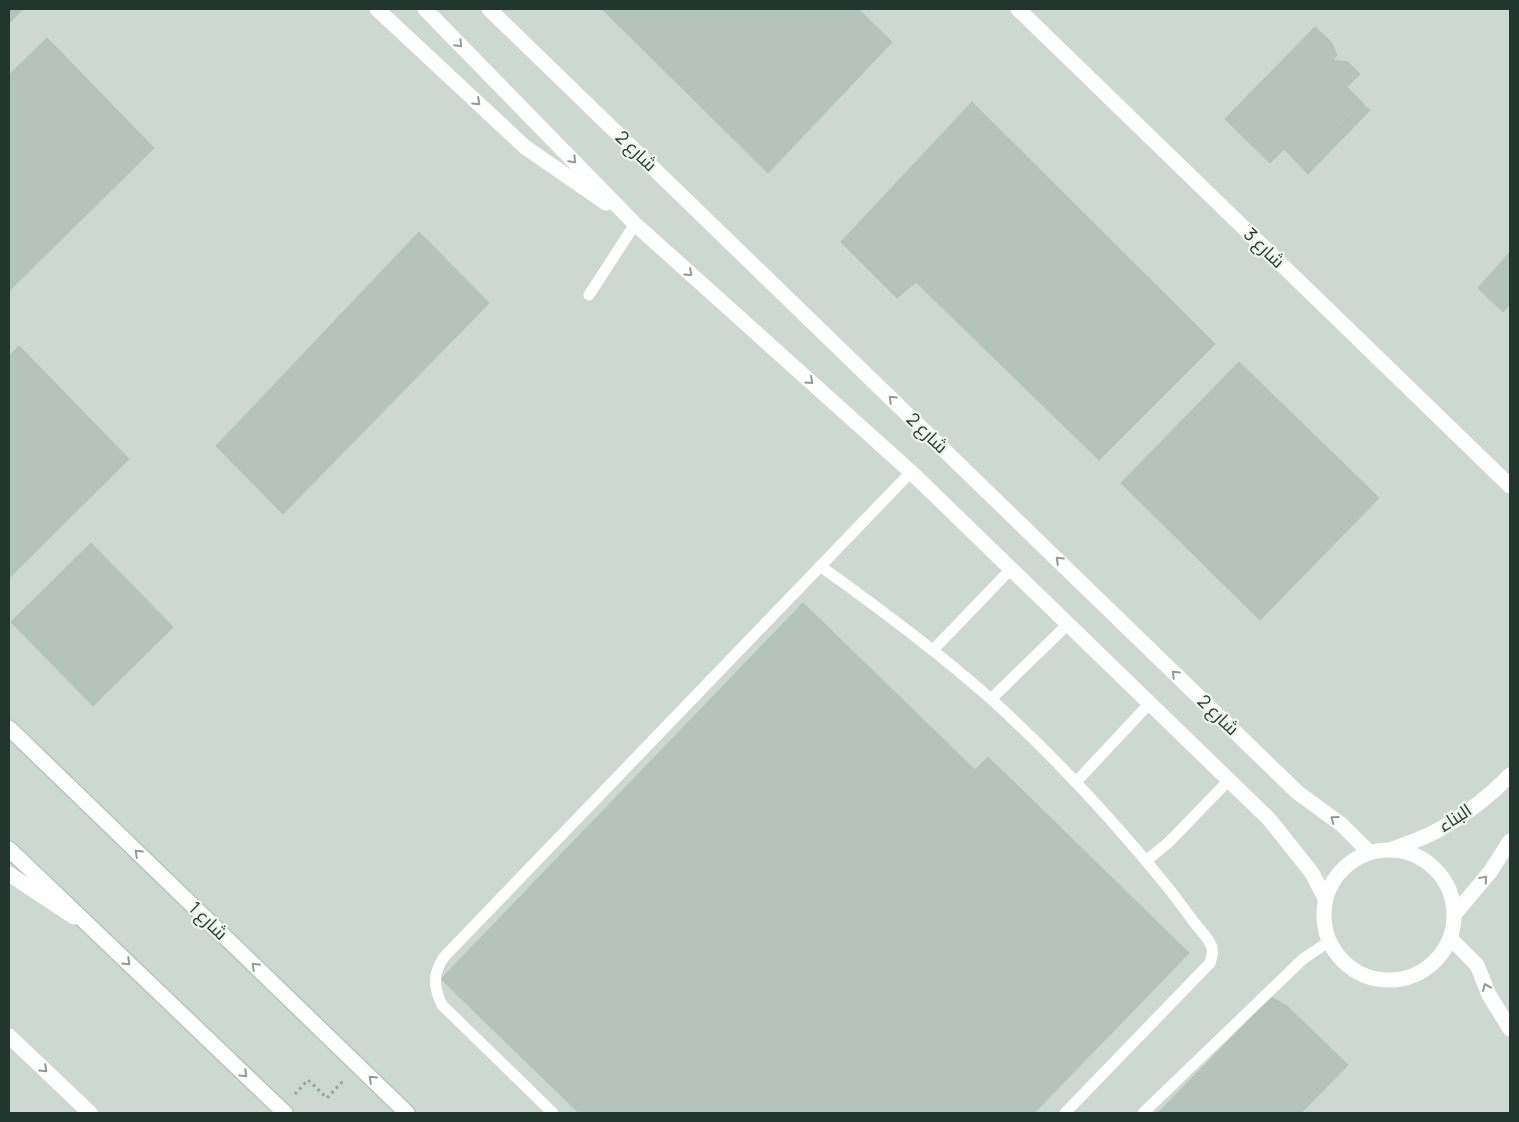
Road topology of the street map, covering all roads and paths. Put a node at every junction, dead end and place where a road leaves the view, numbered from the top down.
1 (377, 9) edge
2 (425, 9) edge
3 (489, 9) edge
4 (1018, 9) edge
5 (635, 224) junction
6 (589, 295) dead end
7 (911, 472) junction
8 (1510, 486) edge
9 (820, 566) junction
10 (1011, 569) junction
11 (1068, 624) junction
12 (933, 650) junction
13 (991, 700) junction
14 (1149, 704) junction
15 (9, 728) edge
16 (1510, 775) edge
17 (1229, 780) junction
18 (1076, 782) junction
19 (1510, 841) edge
20 (9, 849) edge
21 (1393, 849) junction
22 (1369, 852) junction
23 (1146, 861) junction
24 (9, 874) edge
25 (1325, 898) junction
26 (1454, 915) junction
27 (92, 928) junction
28 (1450, 938) junction
29 (1328, 942) junction
30 (1510, 1029) edge
31 (9, 1036) edge
32 (358, 1065) junction
33 (283, 1111) edge
34 (90, 1113) edge
35 (407, 1113) edge
36 (553, 1113) edge
37 (1065, 1113) edge
38 (1143, 1113) edge

1 -> 5 street
2 -> 5 street
22 -> 3 street, شارع 2
4 - 8 street, شارع 3
5 - 6 lane
5 -> 7 street
7 - 9 lane
7 - 10 street
9 - 12 lane
9 - 36 lane
10 - 11 street
10 - 12 lane
11 - 13 lane
11 - 14 street
12 - 13 lane
13 - 18 lane
14 - 17 street
14 - 18 lane
32 -> 15 street, شارع 1
16 - 21 street, البناء
17 - 23 lane
17 - 25 street
18 - 23 lane
26 -> 19 street
20 - 27 street
21 - 22 street
21 - 26 street
22 - 25 street
23 - 37 lane
24 - 27 street
25 - 29 street
26 - 28 street
27 -> 33 street
28 - 29 street
30 -> 28 street
29 - 38 lane
31 -> 34 street
32 - 33 path
35 -> 32 street, شارع 1

